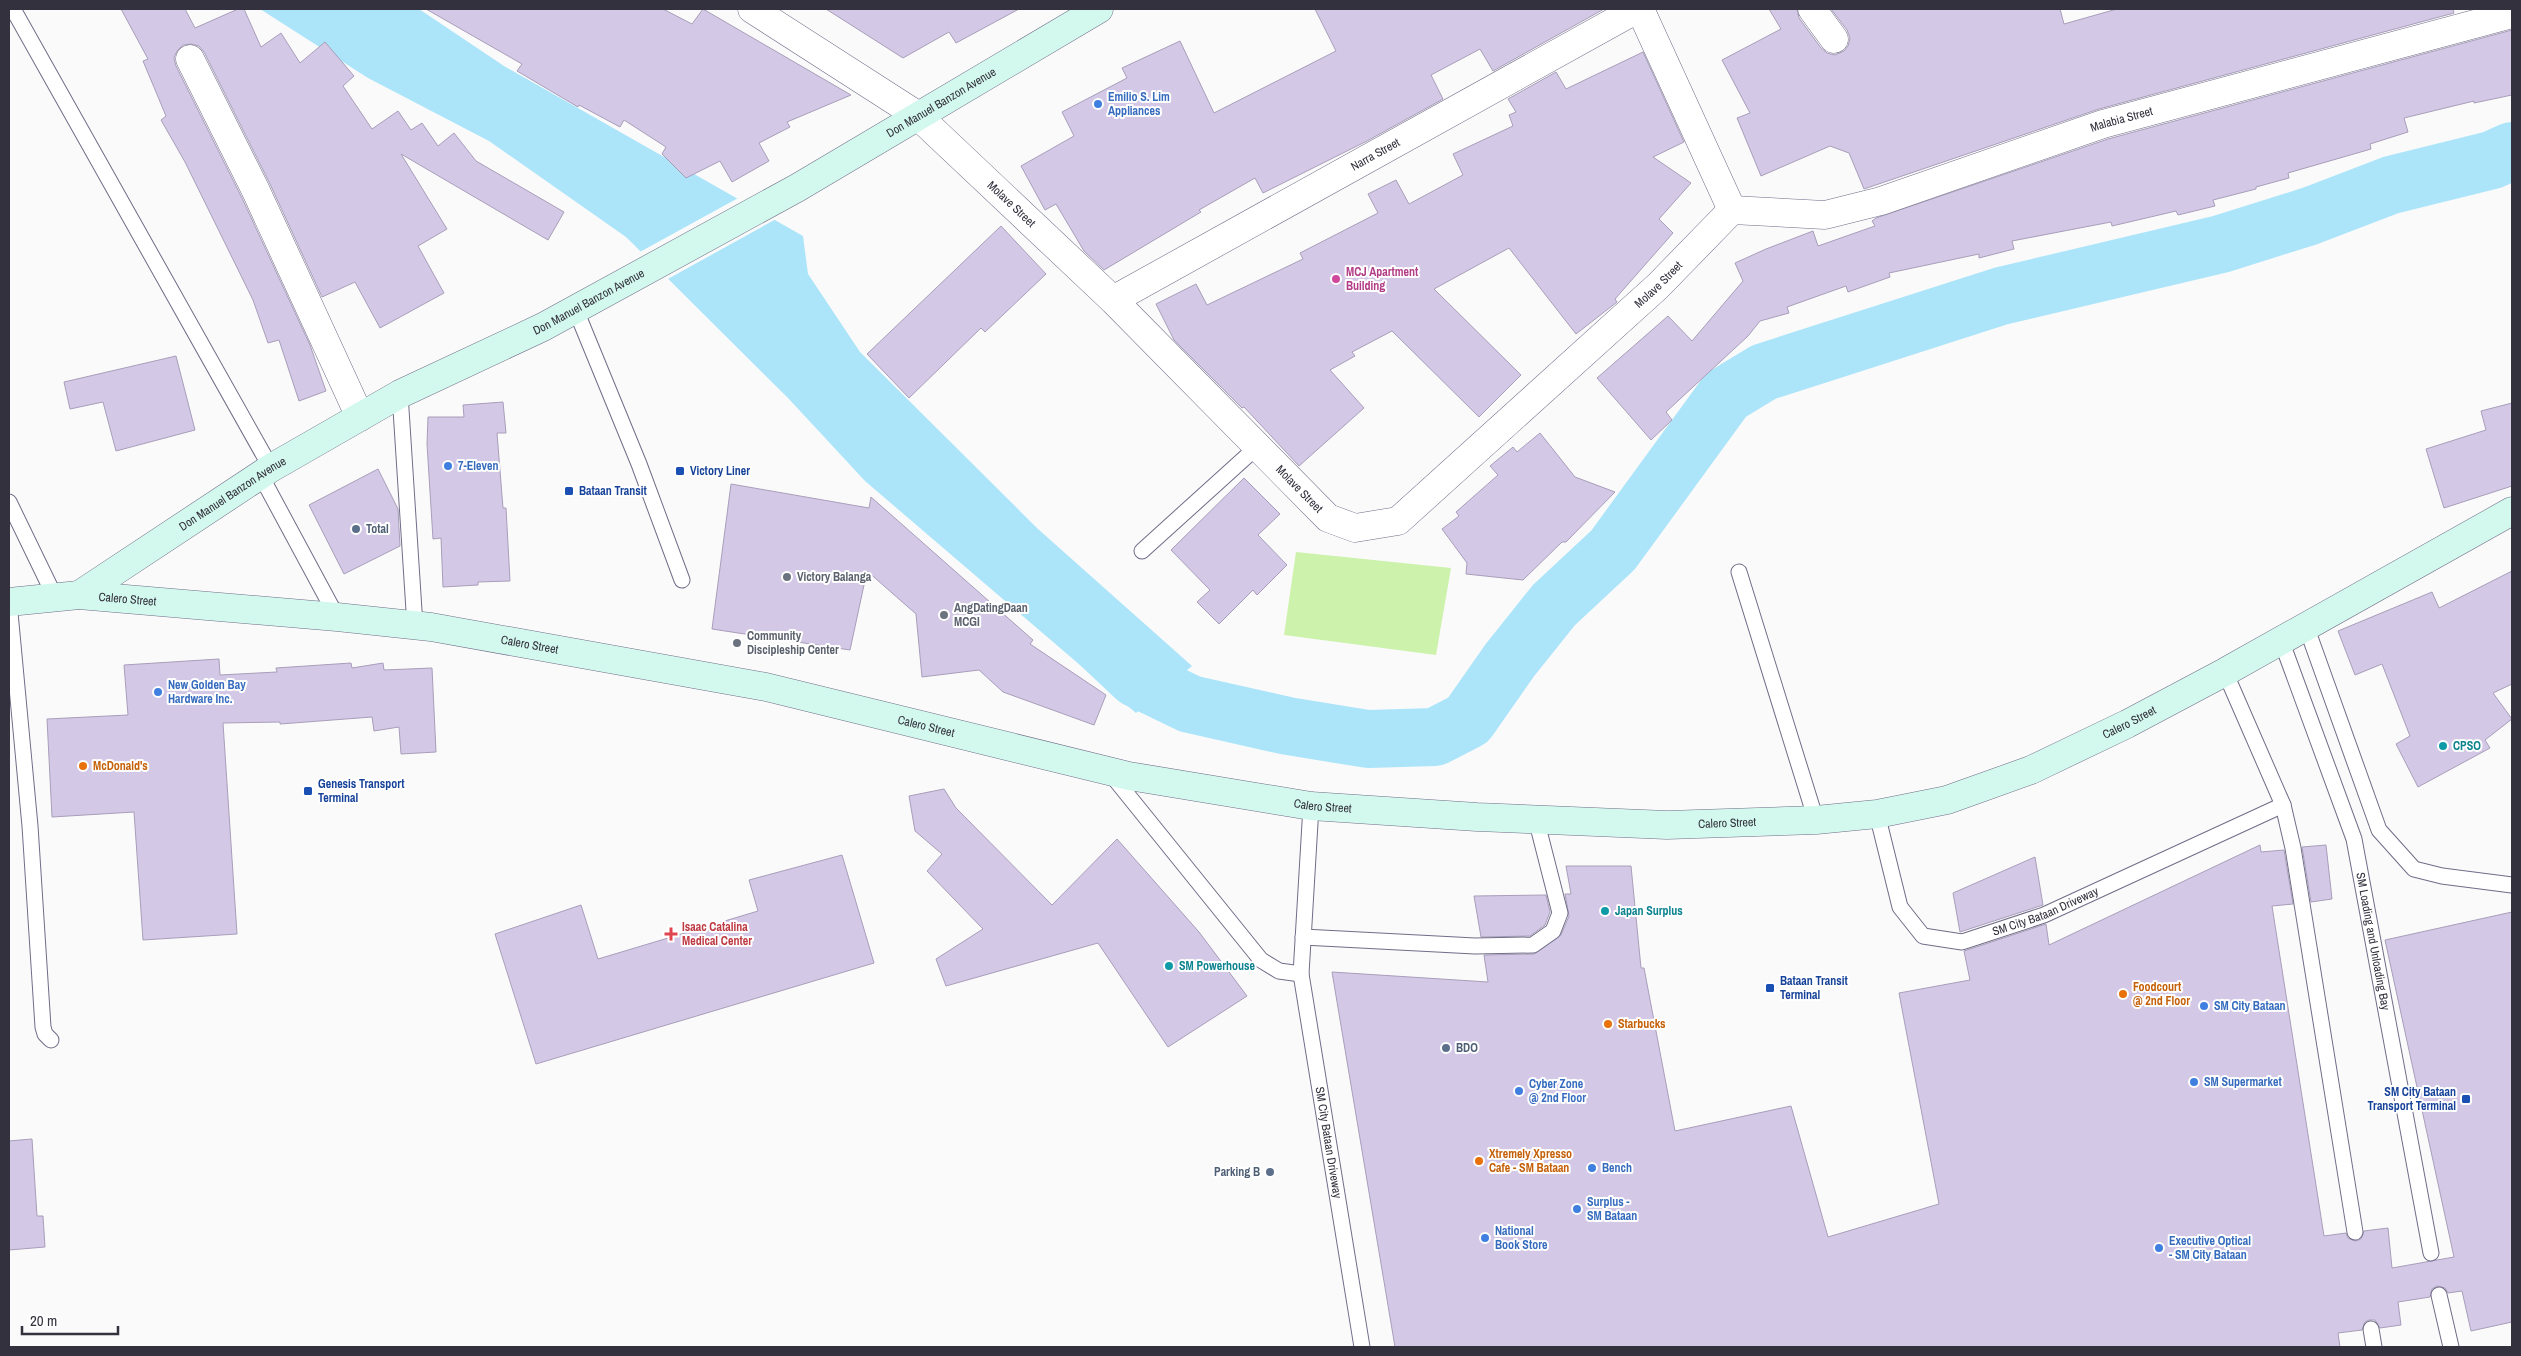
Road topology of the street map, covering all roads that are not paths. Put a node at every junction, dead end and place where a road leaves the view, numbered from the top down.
1 (13, 9) edge
2 (752, 9) edge
3 (1099, 9) edge
4 (1639, 9) edge
5 (1812, 9) edge
6 (2512, 14) edge
7 (1834, 39) dead end
8 (190, 59) dead end
9 (917, 115) junction
10 (1732, 210) junction
11 (1113, 300) junction
12 (576, 308) junction
13 (400, 394) junction
14 (360, 417) junction
15 (1258, 446) junction
16 (265, 471) junction
17 (9, 502) edge
18 (2512, 511) edge
19 (1142, 551) dead end
20 (1739, 572) dead end
21 (682, 580) dead end
22 (67, 596) junction
23 (9, 602) edge
24 (337, 617) junction
25 (414, 626) junction
26 (2306, 626) junction
27 (2281, 640) junction
28 (2225, 672) junction
29 (1108, 771) junction
30 (2283, 805) junction
31 (1312, 806) junction
32 (1876, 814) junction
33 (1536, 819) junction
34 (1816, 820) junction
35 (2512, 885) edge
36 (1303, 937) junction
37 (1301, 974) junction
38 (51, 1040) dead end
39 (2355, 1232) dead end
40 (2431, 1253) dead end
41 (2439, 1295) dead end
42 (2370, 1329) dead end
43 (1362, 1347) edge
44 (2374, 1347) edge
45 (2450, 1347) edge

1 - 16 lane
2 - 9 street, Molave Street
3 - 9 main road, Don Manuel Banzon Avenue
4 - 10 street
4 - 11 street, Narra Street
5 - 7 street
6 - 10 street, Malabia Street
8 - 14 street
9 - 11 street, Molave Street
9 - 12 main road, Don Manuel Banzon Avenue
10 - 15 street, Molave Street
11 - 15 street, Molave Street
12 - 13 main road, Don Manuel Banzon Avenue
12 - 21 lane
13 - 14 main road, Don Manuel Banzon Avenue
13 - 25 lane
14 - 16 main road, Don Manuel Banzon Avenue
15 - 19 lane
16 - 22 main road, Don Manuel Banzon Avenue
16 - 24 lane
17 - 22 lane
18 - 26 main road, Calero Street
20 - 34 lane
22 - 23 main road, Calero Street
22 - 24 main road, Calero Street
23 - 38 lane
24 - 25 main road, Calero Street
25 - 29 main road, Calero Street
26 - 27 main road, Calero Street
26 - 35 lane
27 - 28 main road, Calero Street
27 - 40 lane, SM Loading and Unloading Bay
28 - 30 lane
28 - 32 main road, Calero Street
29 - 31 main road, Calero Street
29 - 37 lane
30 - 32 lane, SM City Bataan Driveway
30 - 39 lane
31 - 33 main road, Calero Street
31 - 36 lane, SM City Bataan Driveway
32 - 34 main road, Calero Street
33 - 34 main road, Calero Street
33 - 36 lane
36 - 37 lane, SM City Bataan Driveway
37 - 43 lane, SM City Bataan Driveway
41 - 45 lane
42 - 44 lane

